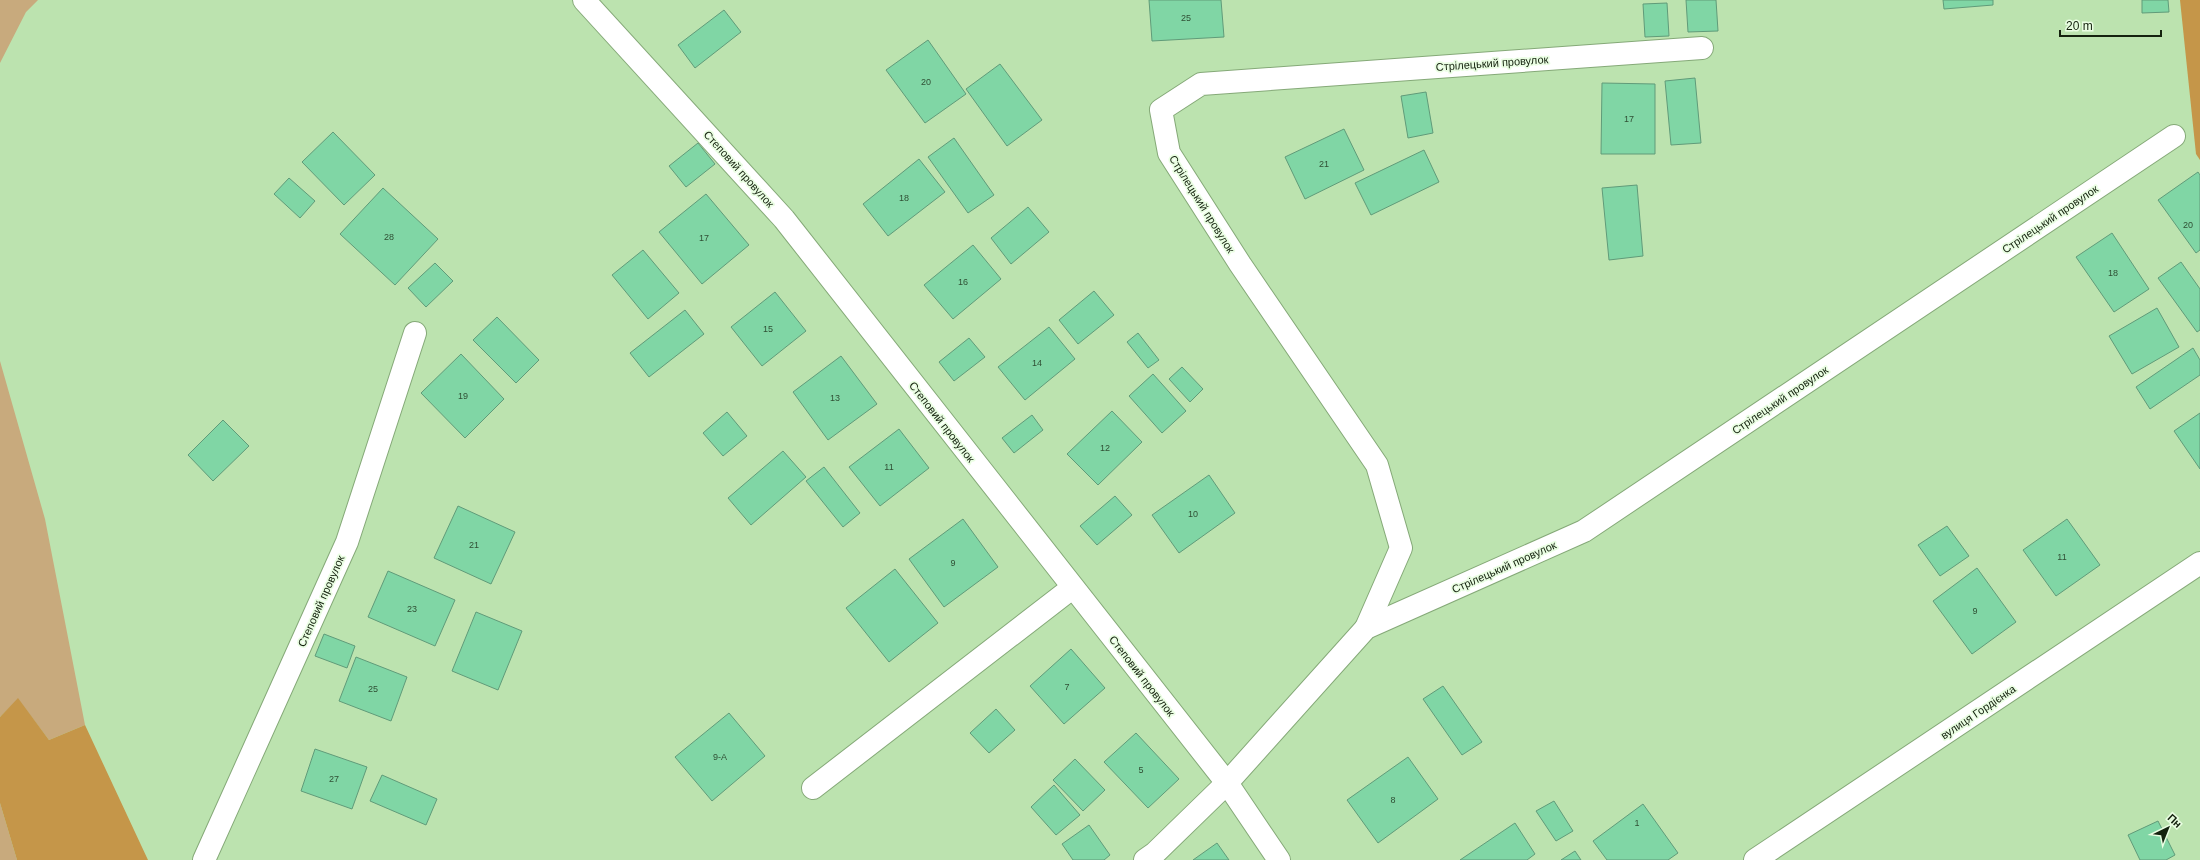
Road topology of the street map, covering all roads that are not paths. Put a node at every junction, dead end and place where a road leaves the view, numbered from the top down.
1 (584, 0) edge
2 (1702, 48) dead end
3 (2174, 136) dead end
4 (416, 333) dead end
5 (2200, 563) edge
6 (1072, 588) junction
7 (1366, 628) junction
8 (1227, 783) junction
9 (813, 788) dead end
10 (204, 860) edge
11 (1145, 860) edge
12 (1279, 860) edge
13 (1755, 860) edge

1 - 6 street, Степовий провулок
2 - 7 street, Стрілецький провулок
3 - 7 street, Стрілецький провулок
4 - 10 street, Степовий провулок
5 - 13 street, вулиця Гордієнка
6 - 8 street, Степовий провулок
6 - 9 street
7 - 8 street, Стрілецький провулок
8 - 11 street, Стрілецький провулок
8 - 12 street, Степовий провулок

